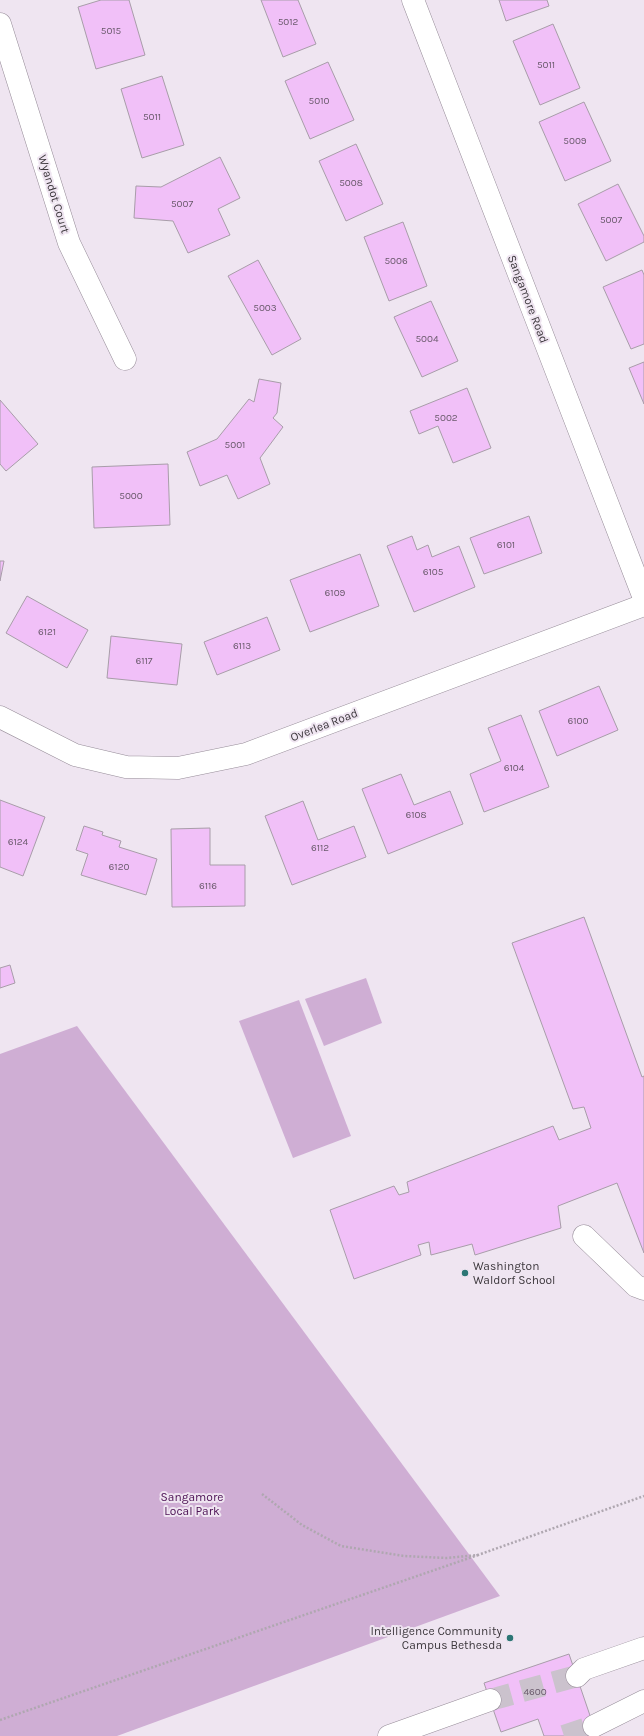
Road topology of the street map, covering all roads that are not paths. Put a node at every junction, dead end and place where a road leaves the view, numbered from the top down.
1 (413, 0) edge
2 (0, 24) edge
3 (125, 358) dead end
4 (644, 598) edge
5 (644, 605) edge
6 (0, 717) edge
7 (584, 1236) dead end
8 (644, 1289) edge
9 (644, 1648) edge
10 (577, 1676) tunnel mouth
11 (490, 1700) tunnel mouth
12 (644, 1701) edge
13 (594, 1726) tunnel mouth
14 (389, 1736) edge

1 - 4 street, Sangamore Road
2 - 3 street, Wyandot Court
5 - 6 street, Overlea Road
7 - 8 street
9 - 10 street
11 - 14 street
12 - 13 street

